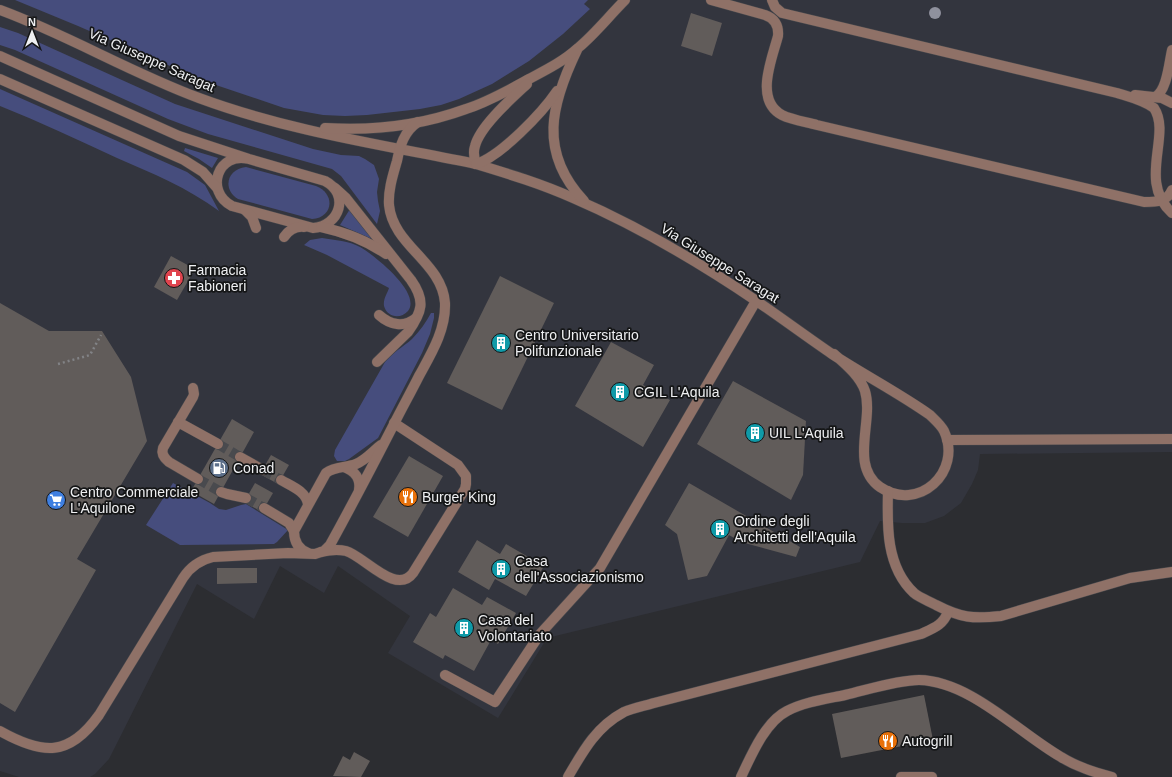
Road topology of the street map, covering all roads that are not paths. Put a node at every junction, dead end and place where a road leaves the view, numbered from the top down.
1 (625, 0) edge
2 (711, 0) edge
3 (772, 0) edge
4 (0, 10) edge
5 (765, 15) junction
6 (790, 15) junction
7 (778, 36) junction
8 (578, 48) junction
9 (1172, 50) edge
10 (0, 56) edge
11 (548, 68) junction
12 (0, 79) edge
13 (562, 82) junction
14 (1117, 93) junction
15 (1155, 97) junction
16 (1172, 103) edge
17 (418, 122) junction
18 (295, 127) junction
19 (400, 149) junction
20 (249, 159) junction
21 (476, 164) junction
22 (329, 183) junction
23 (217, 188) junction
24 (1172, 190) edge
25 (1162, 201) junction
26 (1144, 202) junction
27 (586, 204) junction
28 (243, 209) junction
29 (1171, 213) edge
30 (306, 227) junction
31 (321, 227) junction
32 (256, 228) dead end
33 (284, 237) dead end
34 (396, 261) junction
35 (756, 301) junction
36 (379, 315) dead end
37 (418, 316) junction
38 (834, 354) junction
39 (377, 362) dead end
40 (194, 388) dead end
41 (178, 422) junction
42 (394, 423) junction
43 (1172, 439) edge
44 (947, 440) junction
45 (384, 442) junction
46 (218, 444) tunnel mouth
47 (240, 457) tunnel mouth
48 (344, 467) junction
49 (263, 470) tunnel mouth
50 (198, 479) tunnel mouth
51 (281, 480) tunnel mouth
52 (221, 492) tunnel mouth
53 (359, 492) junction
54 (888, 492) junction
55 (246, 498) tunnel mouth
56 (308, 504) junction
57 (264, 508) tunnel mouth
58 (294, 532) junction
59 (315, 553) junction
60 (277, 554) junction
61 (1172, 572) edge
62 (948, 612) junction
63 (445, 675) dead end
64 (0, 731) edge
65 (568, 777) edge
66 (741, 777) edge
67 (901, 777) edge
68 (932, 777) edge
69 (1112, 777) edge

1 - 8 street, Via Giuseppe Saragat
2 - 5 street
3 - 6 street
4 - 18 street, Via Giuseppe Saragat
5 - 6 street
5 - 7 street
6 - 7 street
6 - 14 street
7 - 26 street
8 - 11 street, Via Giuseppe Saragat
8 - 13 street, Via Giuseppe Saragat
9 - 15 street
10 - 20 street
11 - 17 street, Via Giuseppe Saragat
11 - 21 street, Via Giuseppe Saragat
12 - 23 street
13 - 21 street, Via Giuseppe Saragat
13 - 27 street, Via Giuseppe Saragat
14 - 15 street
14 - 25 street
15 - 16 street
17 - 18 street, Via Giuseppe Saragat
17 - 19 street
18 - 19 street, Via Giuseppe Saragat
19 - 21 street, Via Giuseppe Saragat
19 - 42 street
20 - 22 street
20 - 23 street
21 - 27 street, Via Giuseppe Saragat
22 - 31 street
22 - 34 street
23 - 28 street
24 - 25 street
25 - 26 street
25 - 29 street
26 - 29 street
27 - 35 street, Via Giuseppe Saragat
28 - 30 street
28 - 32 street
30 - 31 street
30 - 33 street
31 - 34 street
34 - 37 street
35 - 38 street, Via Giuseppe Saragat
35 - 63 street
36 - 37 street
37 - 39 street
38 - 44 street, Via Giuseppe Saragat
38 - 54 street, Via Giuseppe Saragat
40 - 41 street
41 - 46 street
41 - 50 street
42 - 45 street
42 - 59 street
43 - 44 street
44 - 54 street, Via Giuseppe Saragat
45 - 48 street
45 - 53 street
47 - 49 street
48 - 53 street
48 - 56 street
51 - 56 street
52 - 55 street
53 - 59 street
54 - 62 street
56 - 58 street
57 - 58 street
58 - 59 street
58 - 60 street
59 - 60 street
60 - 64 street
61 - 62 street
62 - 65 street
66 - 69 street
67 - 68 street

